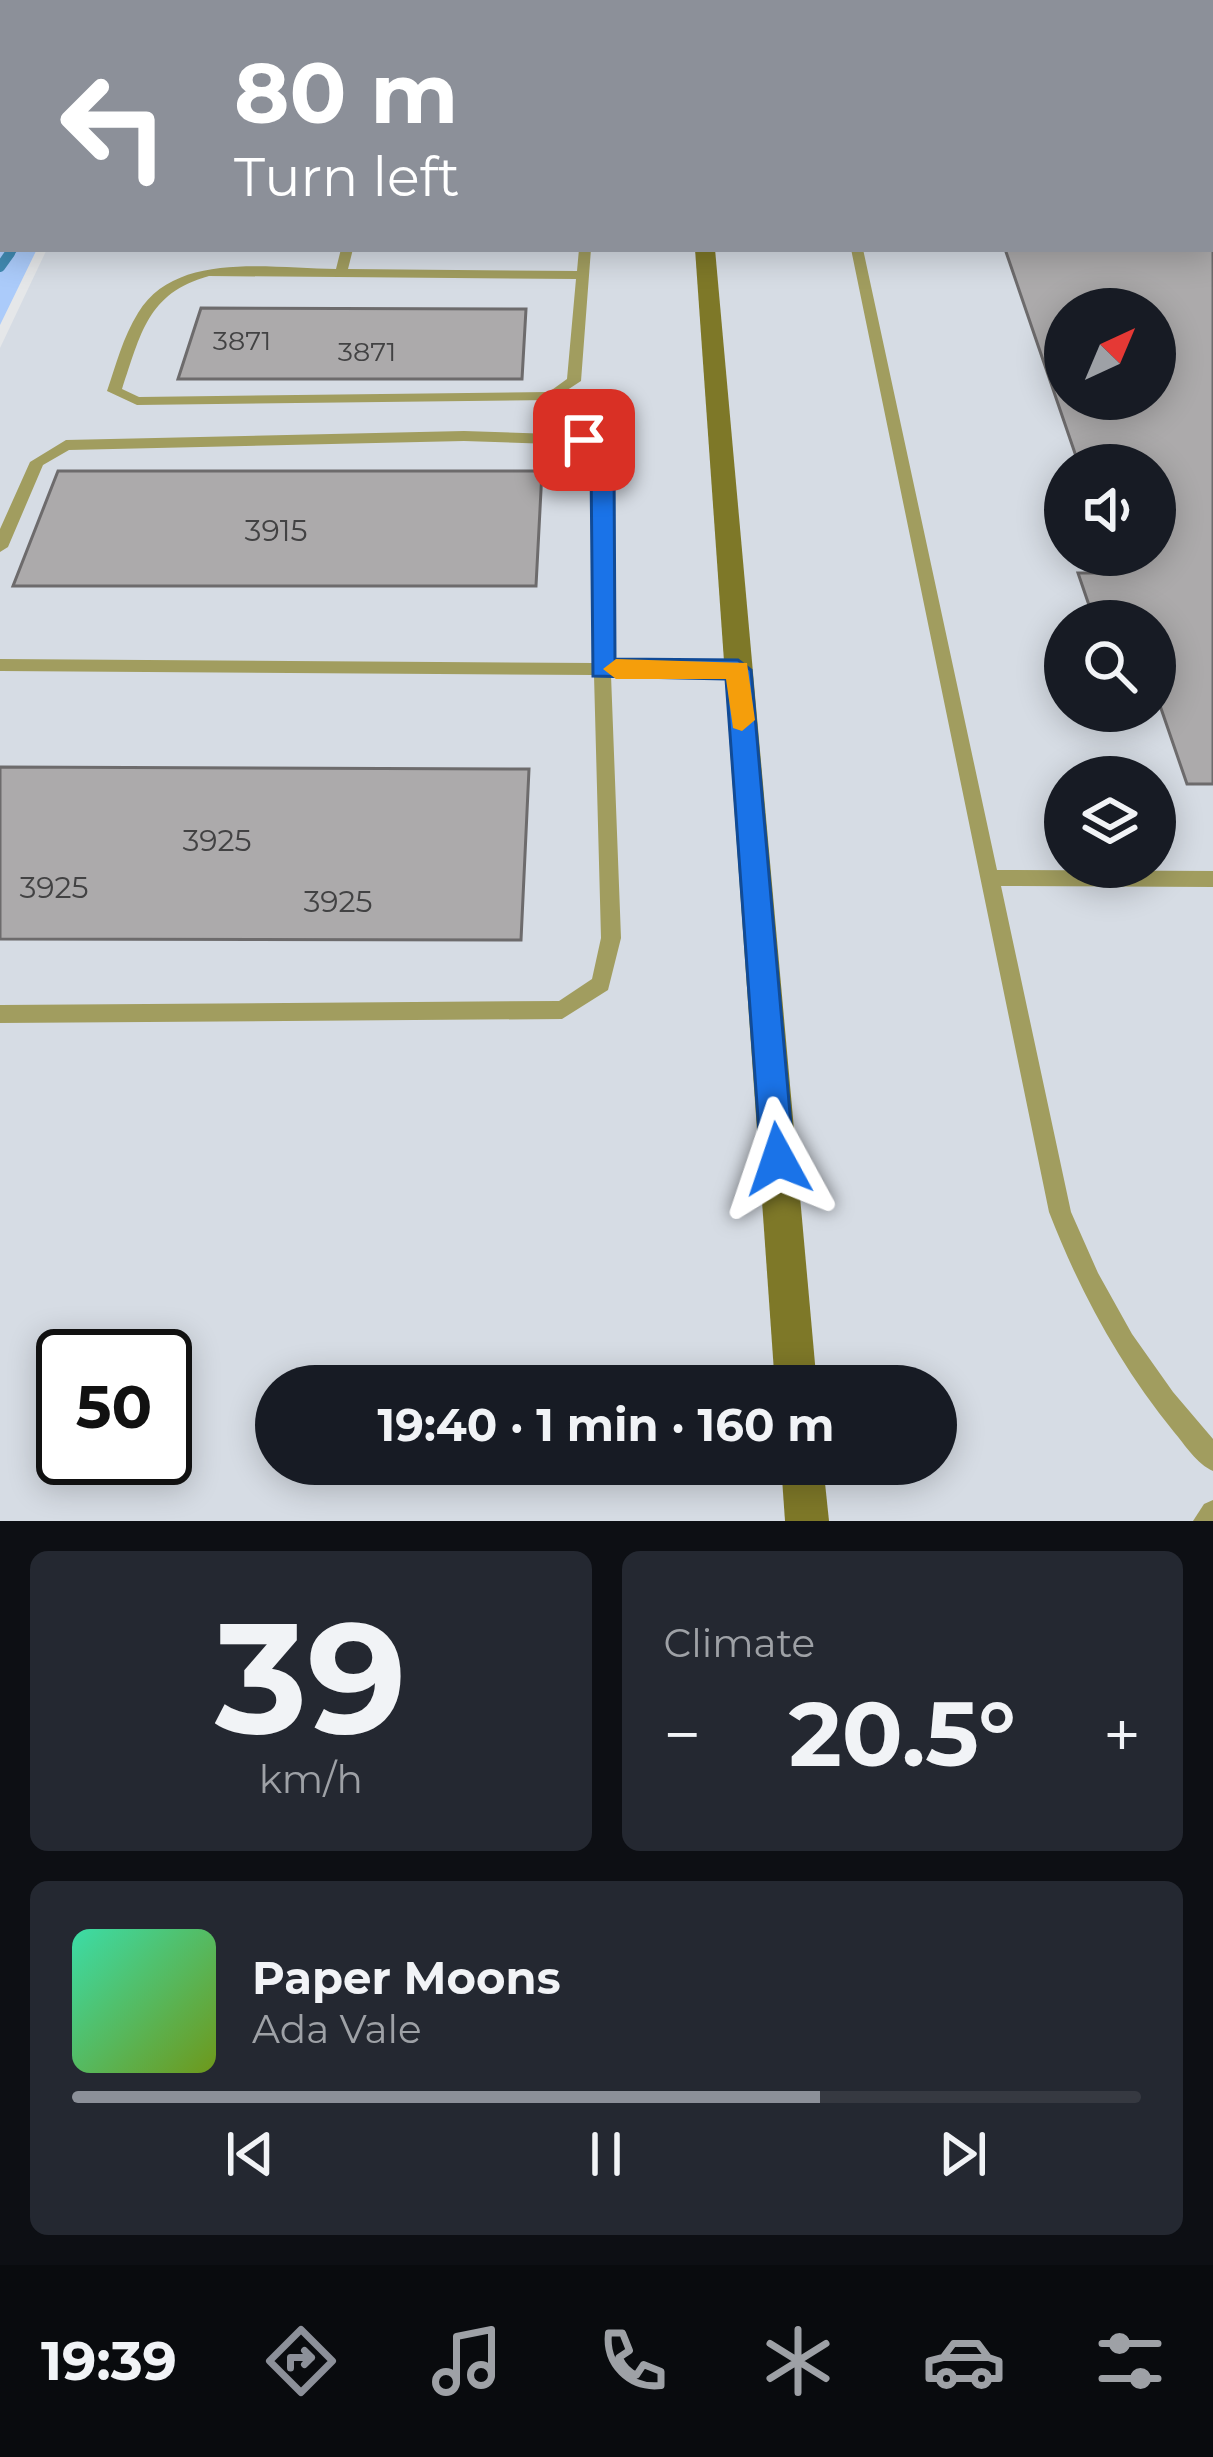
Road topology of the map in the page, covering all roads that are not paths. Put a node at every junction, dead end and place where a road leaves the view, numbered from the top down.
1 (346, 252) edge
2 (585, 252) edge
3 (704, 252) edge
4 (858, 252) edge
5 (341, 274) junction
6 (583, 275) junction
7 (0, 547) edge
8 (0, 665) edge
9 (602, 669) junction
10 (738, 670) junction
11 (990, 878) junction
12 (1213, 879) edge
13 (0, 1014) edge
14 (794, 1365) edge
15 (1213, 1458) edge
16 (804, 1485) edge
17 (1213, 1514) edge
18 (807, 1521) edge
19 (1206, 1521) edge

1 - 5 lane
2 - 6 lane
3 - 10 main road
4 - 11 lane
5 - 6 lane
5 - 6 lane
7 - 9 lane
8 - 9 lane
9 - 10 lane
9 - 13 lane
10 - 14 main road
11 - 12 lane
11 - 15 lane
16 - 18 main road
17 - 19 lane

